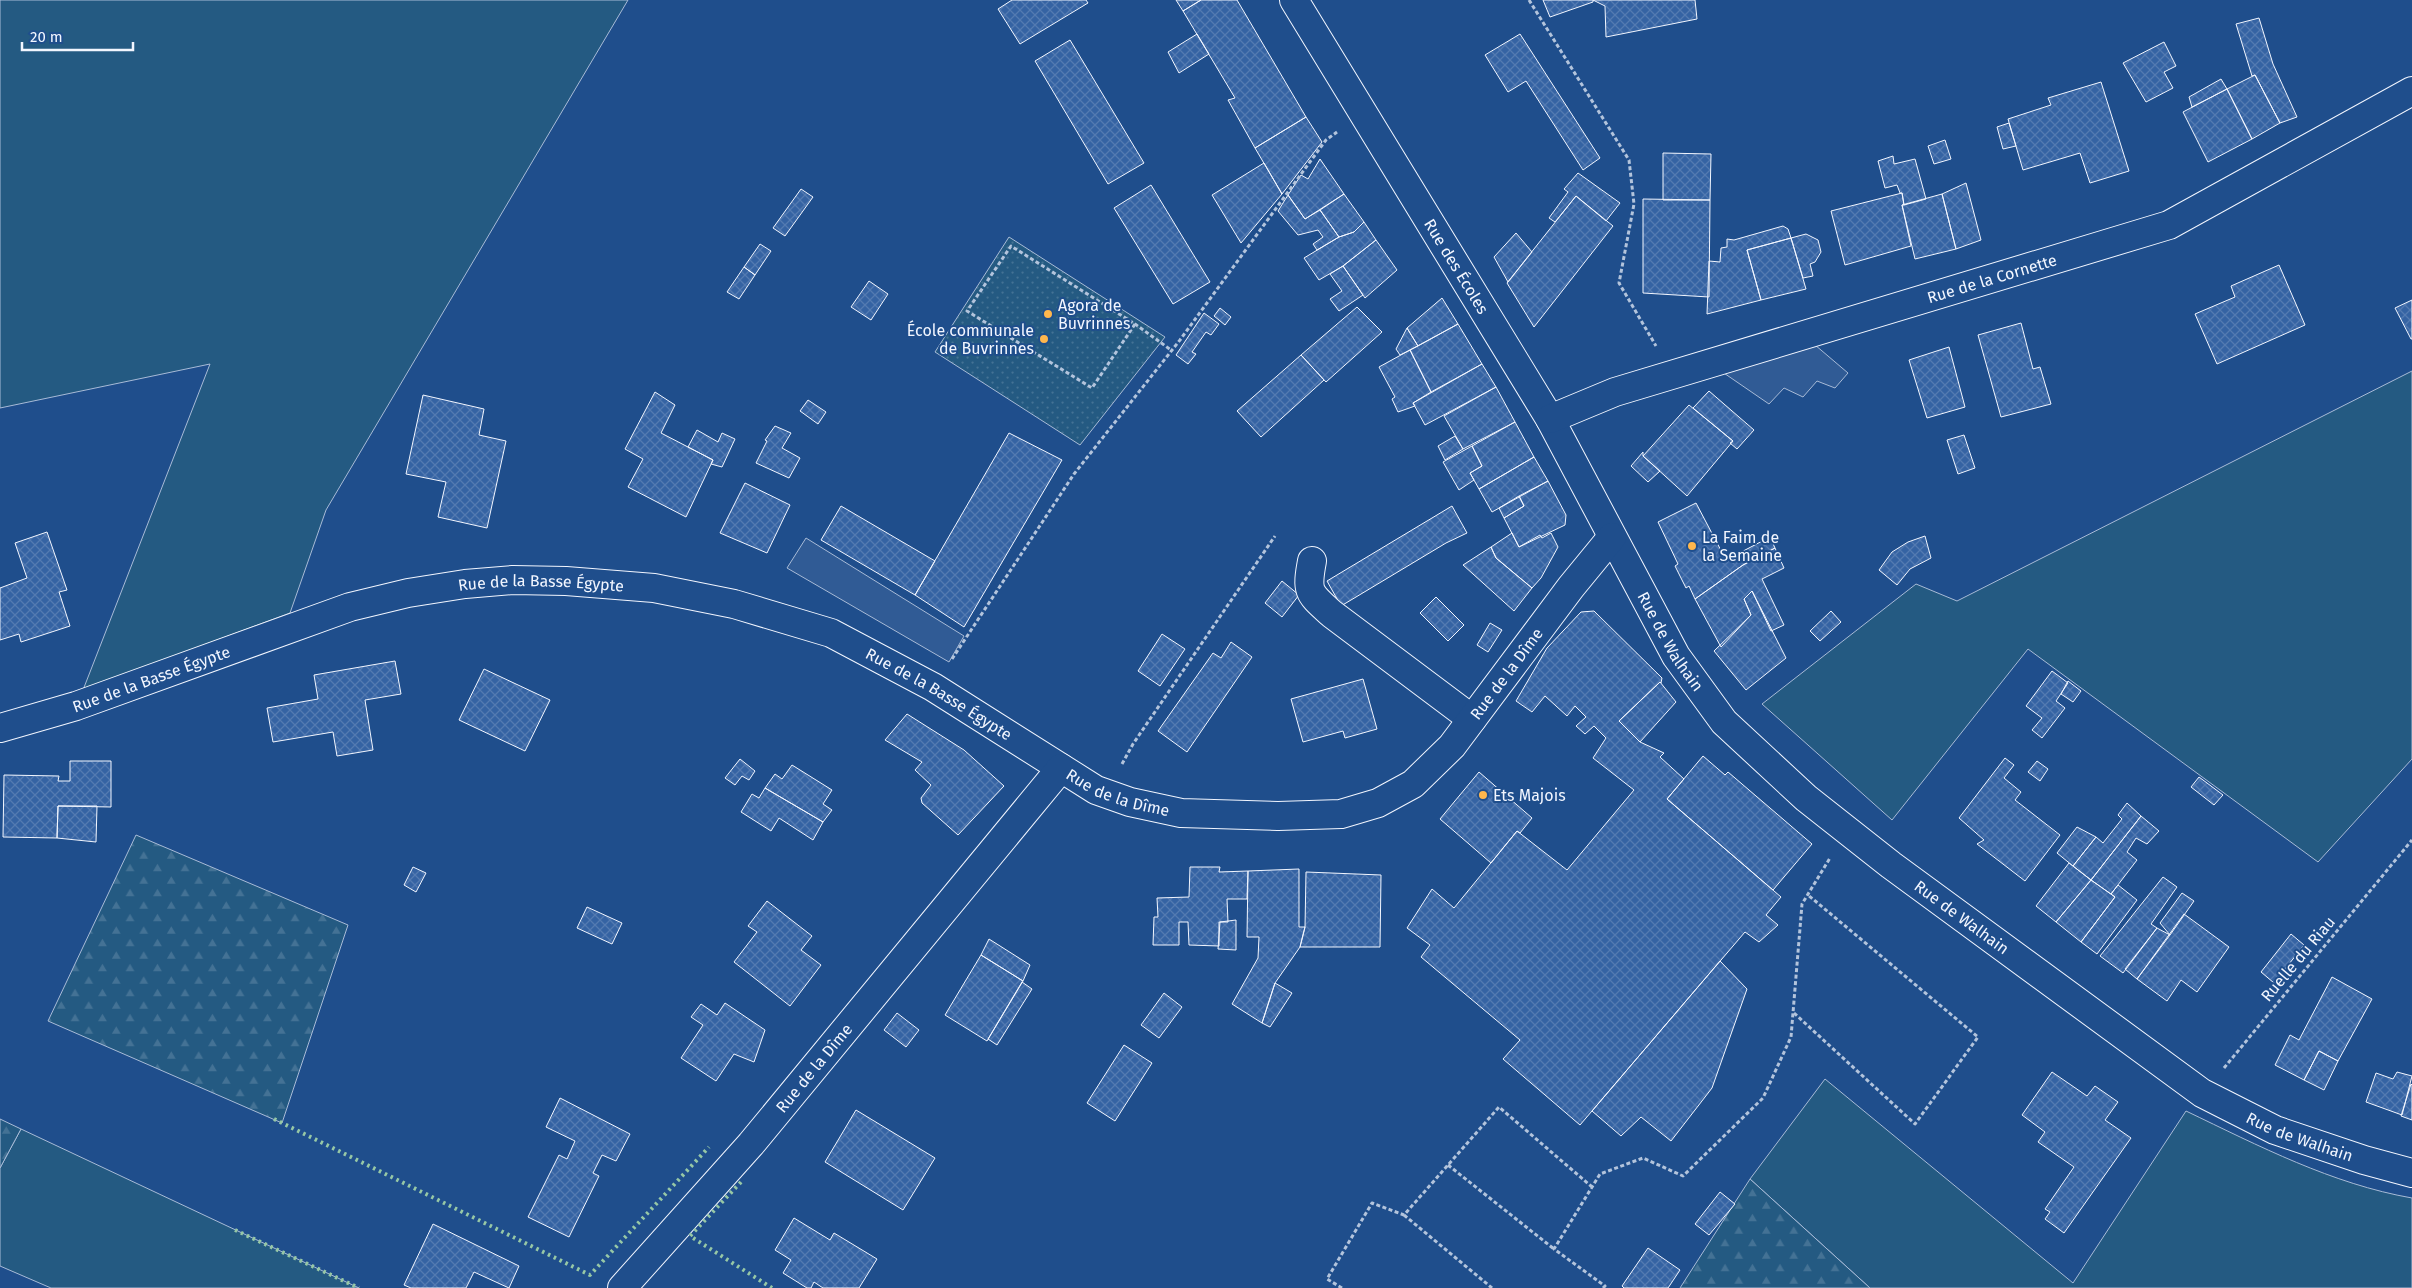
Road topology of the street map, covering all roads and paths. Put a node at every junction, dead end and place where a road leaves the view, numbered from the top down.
1 (1294, 0) edge
2 (1529, 0) edge
3 (2412, 91) edge
4 (1365, 114) junction
5 (1135, 324) junction
6 (1171, 350) junction
7 (1672, 374) junction
8 (1550, 419) junction
9 (1275, 536) dead end
10 (1612, 537) junction
11 (1312, 561) dead end
12 (934, 687) junction
13 (1472, 719) junction
14 (0, 728) edge
15 (1061, 768) junction
16 (1105, 793) junction
17 (1847, 830) junction
18 (2412, 840) edge
19 (1807, 895) junction
20 (1793, 1013) junction
21 (2202, 1093) junction
22 (1448, 1165) junction
23 (2412, 1173) edge
24 (1592, 1187) junction
25 (1404, 1215) junction
26 (1554, 1249) junction
27 (622, 1288) edge
28 (1342, 1288) edge
29 (1492, 1288) edge
30 (1603, 1288) edge

1 - 4 street, Rue des Écoles
2 - 7 path
3 - 7 street, Rue de la Cornette
4 - 6 path
4 - 8 street, Rue des Écoles
5 - 5 path
5 - 6 path
6 - 12 path
7 - 8 street, Rue de la Cornette
8 - 10 street, Rue des Écoles
9 - 16 path
10 - 13 street, Rue de la Dîme
10 - 17 street, Rue de Walhain
11 - 13 street
12 - 14 street, Rue de la Basse Égypte
12 - 15 street, Rue de la Basse Égypte
13 - 16 street, Rue de la Dîme
15 - 16 street, Rue de la Dîme
15 - 27 street, Rue de la Dîme
17 - 19 path
17 - 21 street, Rue de Walhain
18 - 21 path, Ruelle du Riau
19 - 20 path
19 - 20 path
20 - 24 path
21 - 23 street, Rue de Walhain
22 - 24 path
22 - 25 path
22 - 26 path
24 - 26 path
25 - 28 path
25 - 29 path
26 - 30 path

